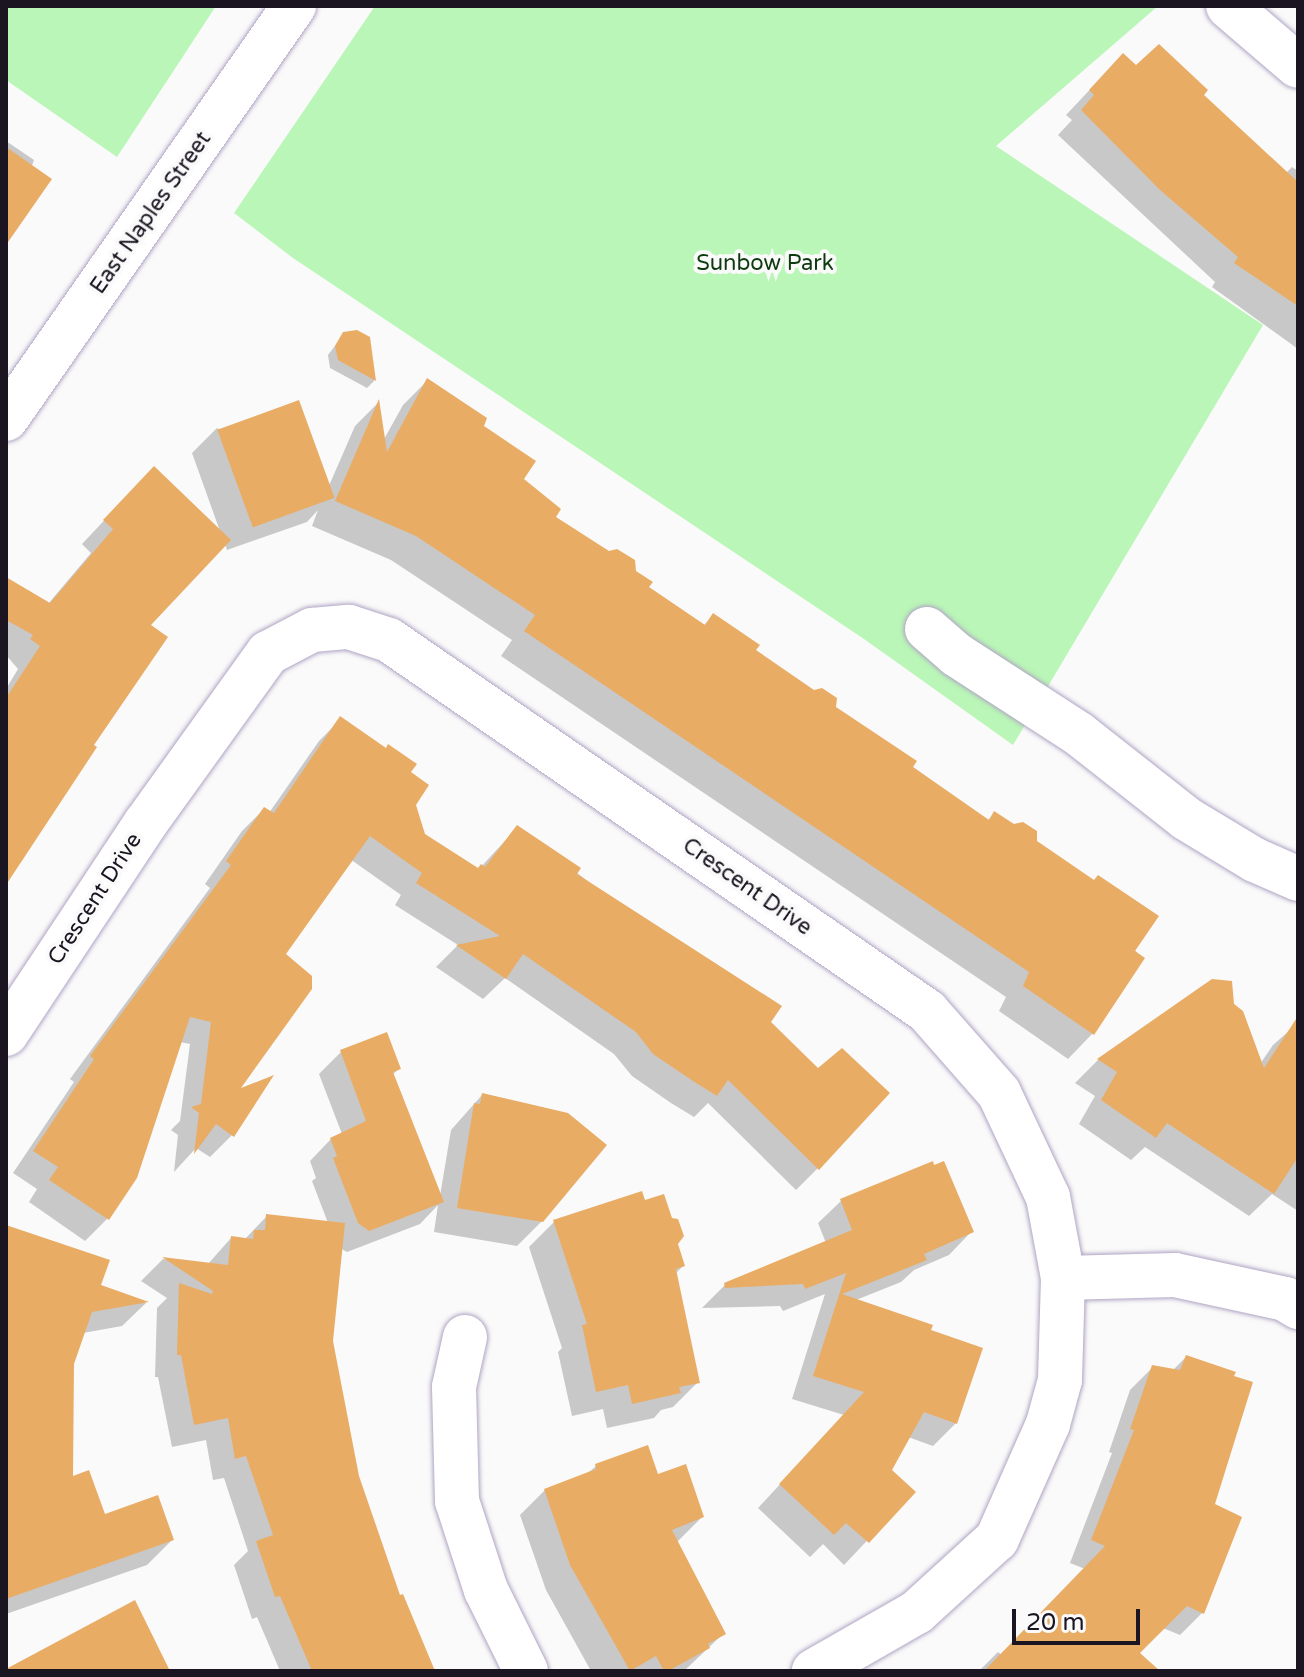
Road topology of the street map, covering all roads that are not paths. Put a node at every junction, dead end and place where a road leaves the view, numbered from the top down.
1 (294, 6) edge
2 (1228, 6) edge
3 (1298, 66) edge
4 (13, 395) edge
5 (927, 629) dead end
6 (1298, 879) edge
7 (6, 1034) edge
8 (1063, 1278) junction
9 (1298, 1307) edge
10 (465, 1337) dead end
11 (526, 1671) edge
12 (814, 1671) edge

1 - 4 street, East Naples Street
2 - 3 street
5 - 6 street
7 - 8 street, Crescent Drive
8 - 9 street
8 - 12 street, Crescent Drive
10 - 11 street

